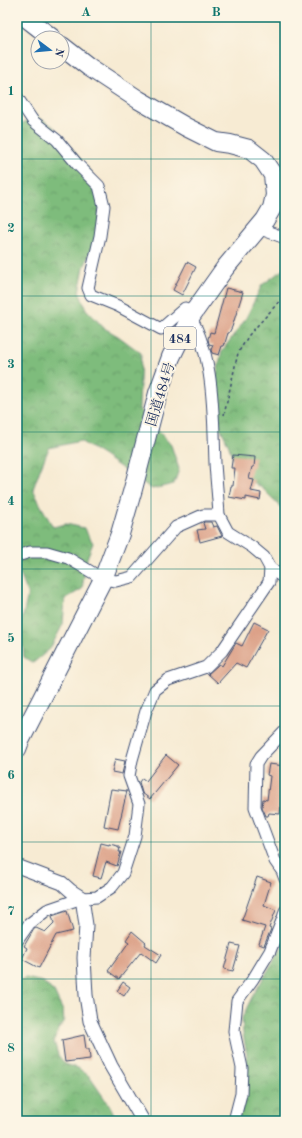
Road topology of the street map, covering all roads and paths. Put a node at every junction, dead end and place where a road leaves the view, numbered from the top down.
1 (25, 17) edge
2 (42, 30) edge
3 (70, 52) edge
4 (17, 97) edge
5 (258, 228) junction
6 (285, 238) edge
7 (285, 295) edge
8 (191, 316) junction
9 (224, 415) dead end
10 (219, 515) junction
11 (17, 556) edge
12 (270, 568) junction
13 (103, 578) junction
14 (285, 580) edge
15 (285, 731) edge
16 (17, 749) edge
17 (17, 866) edge
18 (285, 879) edge
19 (82, 898) junction
20 (285, 911) edge
21 (17, 940) edge
22 (143, 1121) edge
23 (234, 1121) edge

1 - 2 highway
3 - 5 highway, 国道484号 / 484
4 - 8 street
5 - 6 street
5 - 8 highway, 国道484号 / 484
7 - 9 path
8 - 10 street
8 - 13 highway, 国道484号 / 484
10 - 12 street
10 - 13 street
11 - 13 street
12 - 14 street
12 - 19 street
13 - 16 highway, 国道484号 / 484
15 - 18 street
17 - 19 street
19 - 21 street
19 - 22 street
20 - 23 street

